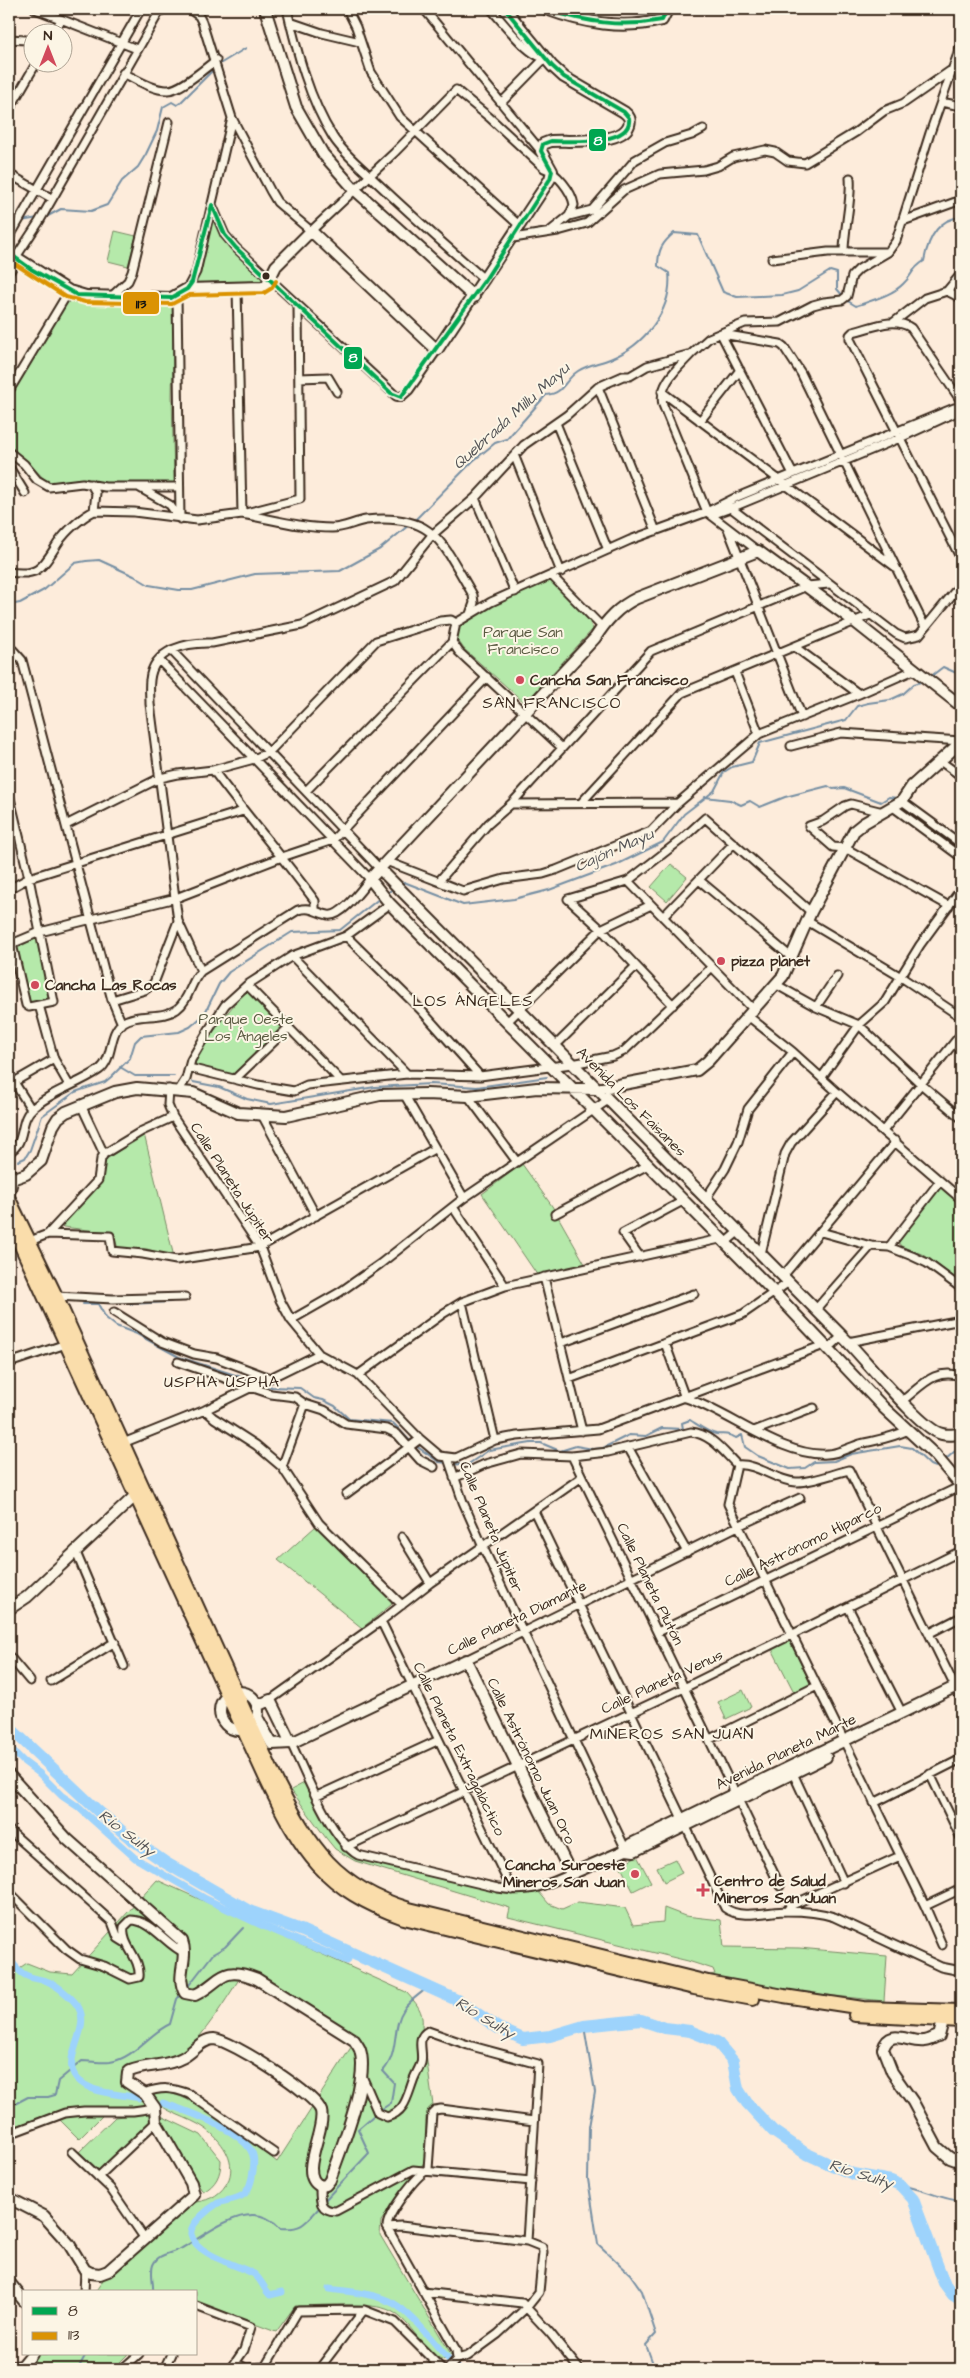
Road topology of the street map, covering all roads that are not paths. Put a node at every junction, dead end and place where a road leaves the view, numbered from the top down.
1 (35, 9) edge
2 (142, 9) edge
3 (161, 9) edge
4 (189, 9) edge
5 (265, 9) edge
6 (287, 9) edge
7 (347, 9) edge
8 (424, 9) edge
9 (491, 9) edge
10 (505, 9) edge
11 (546, 9) edge
12 (663, 9) edge
13 (61, 20) joint
14 (290, 22) junction
15 (9, 39) edge
16 (22, 40) edge
17 (360, 42) junction
18 (121, 43) junction
19 (961, 45) edge
20 (137, 49) junction
21 (545, 58) junction
22 (216, 60) junction
23 (954, 68) junction
24 (30, 72) edge
25 (123, 73) junction
26 (502, 102) junction
27 (942, 102) junction
28 (961, 106) edge
29 (9, 110) edge
30 (232, 118) junction
31 (170, 122) dead end
32 (703, 129) dead end
33 (414, 131) junction
34 (541, 150) junction
35 (552, 170) junction
36 (9, 174) edge
37 (370, 176) junction
38 (850, 178) dead end
39 (36, 189) junction
40 (354, 189) junction
41 (51, 198) junction
42 (961, 200) edge
43 (212, 205) junction
44 (570, 216) junction
45 (903, 221) junction
46 (520, 226) junction
47 (311, 231) junction
48 (549, 232) junction
49 (9, 238) edge
50 (513, 238) junction
51 (844, 252) junction
52 (888, 252) junction
53 (12, 255) edge
54 (772, 259) dead end
55 (9, 270) edge
56 (961, 274) edge
57 (270, 278) junction
58 (485, 280) junction
59 (237, 288) junction
60 (187, 289) junction
61 (69, 291) junction
62 (947, 291) junction
63 (113, 295) junction
64 (176, 296) junction
65 (474, 297) junction
66 (961, 298) edge
67 (298, 307) junction
68 (894, 322) junction
69 (721, 334) junction
70 (437, 350) junction
71 (691, 354) junction
72 (740, 370) junction
73 (299, 378) junction
74 (598, 387) junction
75 (9, 391) edge
76 (337, 392) dead end
77 (662, 392) junction
78 (961, 401) edge
79 (961, 409) edge
80 (700, 421) junction
81 (556, 423) junction
82 (898, 435) junction
83 (9, 452) edge
84 (840, 454) junction
85 (515, 457) junction
86 (844, 462) junction
87 (9, 467) edge
88 (792, 474) junction
89 (779, 480) junction
90 (91, 484) junction
91 (137, 486) junction
92 (786, 486) junction
93 (179, 487) junction
94 (25, 493) dead end
95 (474, 498) junction
96 (731, 508) junction
97 (94, 511) junction
98 (707, 512) junction
99 (242, 514) junction
100 (180, 519) junction
101 (728, 529) junction
102 (656, 531) junction
103 (432, 535) junction
104 (608, 550) junction
105 (758, 551) junction
106 (961, 558) edge
107 (740, 559) junction
108 (896, 567) junction
109 (9, 572) edge
110 (561, 572) junction
111 (552, 576) junction
112 (829, 584) junction
113 (961, 584) edge
114 (807, 586) junction
115 (515, 592) junction
116 (758, 606) junction
117 (470, 614) junction
118 (870, 615) junction
119 (855, 622) junction
120 (456, 623) junction
121 (602, 627) junction
122 (925, 627) junction
123 (452, 642) junction
124 (795, 647) junction
125 (9, 649) edge
126 (171, 650) junction
127 (777, 655) junction
128 (159, 660) junction
129 (916, 669) junction
130 (735, 672) junction
131 (487, 677) junction
132 (859, 694) junction
133 (961, 706) edge
134 (524, 712) junction
135 (802, 717) junction
136 (759, 734) junction
137 (961, 741) edge
138 (561, 746) junction
139 (791, 746) dead end
140 (269, 752) junction
141 (254, 759) junction
142 (940, 761) junction
143 (213, 770) junction
144 (961, 776) edge
145 (160, 778) junction
146 (306, 791) junction
147 (9, 794) edge
148 (581, 803) junction
149 (678, 803) junction
150 (511, 804) junction
151 (897, 804) junction
152 (243, 811) junction
153 (883, 812) junction
154 (66, 825) junction
155 (342, 829) junction
156 (167, 835) junction
157 (332, 840) junction
158 (734, 843) junction
159 (961, 844) edge
160 (845, 848) junction
161 (282, 857) junction
162 (961, 857) edge
163 (75, 864) junction
164 (383, 865) junction
165 (29, 878) junction
166 (370, 879) junction
167 (699, 880) junction
168 (439, 881) junction
169 (628, 881) junction
170 (398, 888) junction
171 (9, 889) edge
172 (961, 889) edge
173 (176, 898) junction
174 (385, 899) junction
175 (651, 906) junction
176 (949, 906) junction
177 (315, 909) junction
178 (809, 916) junction
179 (663, 917) junction
180 (90, 918) junction
181 (178, 921) junction
182 (601, 929) junction
183 (40, 932) junction
184 (346, 936) junction
185 (10, 944) edge
186 (292, 956) junction
187 (791, 957) junction
188 (636, 966) junction
189 (712, 967) junction
190 (201, 971) junction
191 (837, 976) dead end
192 (901, 977) junction
193 (246, 986) junction
194 (776, 986) junction
195 (112, 1000) junction
196 (673, 1005) junction
197 (39, 1006) junction
198 (816, 1007) junction
199 (519, 1010) junction
200 (751, 1013) junction
201 (961, 1017) edge
202 (508, 1022) junction
203 (122, 1024) junction
204 (859, 1025) junction
205 (288, 1028) junction
206 (961, 1034) edge
207 (555, 1046) junction
208 (793, 1052) junction
209 (54, 1059) junction
210 (572, 1064) junction
211 (550, 1065) junction
212 (189, 1068) junction
213 (407, 1074) junction
214 (480, 1076) junction
215 (822, 1077) junction
216 (236, 1079) junction
217 (340, 1080) junction
218 (921, 1084) junction
219 (69, 1085) junction
220 (571, 1087) junction
221 (597, 1089) junction
222 (174, 1090) junction
223 (837, 1092) junction
224 (404, 1094) junction
225 (468, 1096) junction
226 (608, 1100) junction
227 (81, 1105) junction
228 (31, 1109) junction
229 (593, 1110) junction
230 (262, 1115) junction
231 (173, 1117) junction
232 (961, 1118) edge
233 (883, 1131) junction
234 (896, 1141) junction
235 (434, 1149) junction
236 (9, 1152) edge
237 (104, 1154) junction
238 (517, 1162) junction
239 (648, 1166) junction
240 (10, 1175) edge
241 (940, 1181) junction
242 (9, 1192) edge
243 (464, 1198) junction
244 (706, 1198) junction
245 (9, 1199) edge
246 (961, 1199) edge
247 (683, 1201) junction
248 (453, 1207) junction
249 (555, 1214) dead end
250 (316, 1216) junction
251 (9, 1220) edge
252 (739, 1232) junction
253 (821, 1232) junction
254 (48, 1234) junction
255 (30, 1241) junction
256 (723, 1241) junction
257 (871, 1246) junction
258 (260, 1247) junction
259 (889, 1247) junction
260 (761, 1254) junction
261 (640, 1257) junction
262 (544, 1277) junction
263 (786, 1279) junction
264 (505, 1286) junction
265 (961, 1288) edge
266 (775, 1293) junction
267 (694, 1294) dead end
268 (56, 1296) junction
269 (185, 1297) dead end
270 (462, 1302) junction
271 (816, 1309) junction
272 (114, 1312) dead end
273 (291, 1320) junction
274 (961, 1320) edge
275 (845, 1339) junction
276 (561, 1343) junction
277 (665, 1343) junction
278 (66, 1344) junction
279 (826, 1347) junction
280 (319, 1354) junction
281 (178, 1362) dead end
282 (9, 1363) edge
283 (358, 1375) junction
284 (961, 1376) edge
285 (270, 1378) junction
286 (569, 1380) junction
287 (250, 1388) junction
288 (685, 1398) junction
289 (902, 1401) junction
290 (305, 1404) junction
291 (814, 1408) dead end
292 (205, 1410) junction
293 (908, 1430) junction
294 (582, 1431) junction
295 (754, 1431) junction
296 (961, 1434) edge
297 (420, 1439) junction
298 (495, 1440) junction
299 (123, 1443) junction
300 (628, 1447) junction
301 (409, 1448) junction
302 (572, 1456) junction
303 (448, 1458) junction
304 (737, 1465) junction
305 (282, 1467) junction
306 (434, 1467) dead end
307 (582, 1477) junction
308 (454, 1478) junction
309 (961, 1486) edge
310 (346, 1494) dead end
311 (135, 1496) junction
312 (800, 1498) dead end
313 (534, 1512) junction
314 (738, 1526) junction
315 (877, 1527) junction
316 (402, 1536) dead end
317 (482, 1547) junction
318 (75, 1550) junction
319 (961, 1551) edge
320 (687, 1552) junction
321 (633, 1578) junction
322 (765, 1580) junction
323 (903, 1580) junction
324 (430, 1583) junction
325 (402, 1605) junction
326 (578, 1605) junction
327 (848, 1607) junction
328 (9, 1609) edge
329 (961, 1617) edge
330 (381, 1621) junction
331 (658, 1632) junction
332 (522, 1633) junction
333 (930, 1633) junction
334 (792, 1634) junction
335 (115, 1642) junction
336 (9, 1656) edge
337 (466, 1660) junction
338 (124, 1666) dead end
339 (221, 1673) junction
340 (30, 1681) dead end
341 (51, 1681) dead end
342 (414, 1686) junction
343 (817, 1686) junction
344 (684, 1688) junction
345 (959, 1691) edge
346 (232, 1697) junction
347 (270, 1700) junction
348 (630, 1712) junction
349 (902, 1713) junction
350 (248, 1722) junction
351 (710, 1739) junction
352 (439, 1740) junction
353 (573, 1740) junction
354 (254, 1742) junction
355 (291, 1743) junction
356 (845, 1744) junction
357 (961, 1758) edge
358 (518, 1767) junction
359 (791, 1770) junction
360 (930, 1774) junction
361 (9, 1775) edge
362 (464, 1791) junction
363 (316, 1796) junction
364 (737, 1797) junction
365 (874, 1803) junction
366 (684, 1823) junction
367 (9, 1830) edge
368 (961, 1838) edge
369 (346, 1847) junction
370 (626, 1850) junction
371 (900, 1856) junction
372 (570, 1874) junction
373 (844, 1883) junction
374 (780, 1886) dead end
375 (961, 1889) edge
376 (512, 1890) junction
377 (9, 1892) edge
378 (925, 1906) junction
379 (787, 1911) junction
380 (126, 1943) junction
381 (942, 1945) dead end
382 (185, 1953) junction
383 (961, 1971) edge
384 (961, 2011) edge
385 (944, 2021) junction
386 (961, 2021) edge
387 (361, 2073) junction
388 (144, 2093) junction
389 (154, 2108) junction
390 (534, 2121) junction
391 (156, 2122) junction
392 (9, 2134) edge
393 (72, 2152) dead end
394 (274, 2153) dead end
395 (961, 2162) edge
396 (428, 2169) junction
397 (98, 2177) junction
398 (531, 2181) junction
399 (320, 2186) junction
400 (9, 2198) edge
401 (387, 2227) junction
402 (145, 2240) junction
403 (527, 2241) junction
404 (85, 2270) junction
405 (9, 2282) edge
406 (84, 2290) edge
407 (423, 2292) junction
408 (22, 2298) edge
409 (198, 2307) edge
410 (527, 2307) junction
411 (364, 2310) junction
412 (31, 2356) edge
413 (137, 2356) edge
414 (170, 2356) edge
415 (457, 2360) junction
416 (233, 2366) edge
417 (9, 2368) edge
418 (266, 2368) edge
419 (122, 2369) edge
420 (164, 2369) edge
421 (319, 2369) edge
422 (442, 2369) edge
423 (448, 2369) edge
424 (579, 2369) edge

1 - 13 street
2 - 18 street
3 - 20 street
4 - 22 street
5 - 40 street
6 - 14 street
7 - 17 street
8 - 26 street
9 - 21 street
10 - 21 street
11 - 12 street
13 - 18 street
14 - 17 street
14 - 37 street
15 - 16 street
17 - 33 street
18 - 20 street
18 - 39 street
19 - 23 street
20 - 25 street
21 - 26 street
21 - 34 street
22 - 25 street
22 - 30 street
23 - 27 street
23 - 48 street
24 - 29 street
25 - 41 street
26 - 34 street
27 - 28 street
27 - 45 street
30 - 43 street
30 - 47 street
31 - 63 street
32 - 44 street
33 - 35 street
33 - 37 street
33 - 46 street
34 - 35 street
35 - 44 street
35 - 46 street
36 - 39 street
37 - 40 street
37 - 58 street
38 - 51 street
39 - 41 street
39 - 49 street
40 - 47 street
40 - 65 street
41 - 53 street
42 - 45 street
43 - 57 street
43 - 60 street
44 - 48 street
45 - 52 street
46 - 50 street
47 - 57 street
47 - 70 street
48 - 50 street
50 - 58 street
51 - 52 street
51 - 54 street
52 - 69 street
53 - 55 street
53 - 61 street
56 - 62 street
57 - 59 street
57 - 67 street
58 - 65 street
59 - 60 street
59 - 99 street
60 - 64 street
61 - 63 street
61 - 75 street
62 - 66 street
62 - 68 street
63 - 64 street
64 - 93 street
65 - 70 street
67 - 70 street
67 - 73 street
68 - 78 street
68 - 82 street
69 - 71 street
69 - 72 street
69 - 84 street
71 - 74 street
71 - 77 street
72 - 80 street
72 - 88 street
73 - 76 street
73 - 99 street
74 - 81 street
74 - 102 street
77 - 80 street
77 - 98 street
79 - 82 street
80 - 89 street
81 - 85 street
81 - 104 street
82 - 84 street
82 - 86 street
82 - 106 street
83 - 90 street
84 - 86 street
84 - 88 street
85 - 95 street
85 - 110 street
86 - 92 street
86 - 108 street
87 - 94 street
88 - 89 street
89 - 92 street
89 - 98 street
90 - 91 street
90 - 97 street
91 - 93 street
91 - 100 street
92 - 96 street
92 - 108 street
93 - 100 street
95 - 103 street
95 - 115 street
96 - 98 street
96 - 112 street
97 - 100 street
97 - 109 street
98 - 101 street
98 - 102 street
99 - 100 street
99 - 103 street
101 - 105 street
101 - 107 street
102 - 104 street
103 - 117 street
103 - 126 street
104 - 110 street
105 - 107 street
105 - 114 street
107 - 116 street
107 - 121 street
108 - 122 street
110 - 111 street
111 - 115 street
111 - 121 street
112 - 114 street
112 - 118 street
113 - 122 street
114 - 116 street
114 - 119 street
115 - 117 street
116 - 127 street
116 - 138 street
117 - 120 street
118 - 119 street
118 - 122 street
119 - 124 street
119 - 129 street
120 - 123 street
120 - 140 street
121 - 134 street
123 - 131 street
123 - 146 street
124 - 127 street
124 - 132 street
125 - 154 street
126 - 128 street
126 - 140 street
127 - 130 street
127 - 135 street
128 - 141 street
128 - 145 street
129 - 132 street
129 - 133 street
130 - 136 street
130 - 148 street
131 - 134 street
131 - 155 street
132 - 135 street
134 - 138 street
134 - 164 street
135 - 136 street
136 - 149 street
137 - 139 street
137 - 142 street
138 - 150 street
140 - 141 street
140 - 146 street
141 - 143 street
141 - 157 street
142 - 144 street
142 - 151 street
143 - 145 street
143 - 152 street
145 - 154 street
145 - 156 street
146 - 155 street
147 - 165 street
148 - 149 street
148 - 150 street
149 - 168 street
150 - 168 street
151 - 153 street
151 - 159 street
151 - 162 street
152 - 156 street
152 - 161 street
153 - 160 street
153 - 160 street
154 - 163 street
155 - 157 street
155 - 164 street
156 - 163 street
156 - 173 street
157 - 161 street
157 - 166 street
158 - 167 street
158 - 169 street
158 - 178 street
160 - 176 street
160 - 178 street
161 - 173 street
161 - 177 street
163 - 165 street
163 - 180 street
164 - 166 street
164 - 168 street
164 - 170 street, Avenida Los Faisanes
165 - 171 street
165 - 183 street
166 - 174 street, Avenida Los Faisanes
166 - 177 street
167 - 179 street
167 - 187 street
169 - 175 street
169 - 182 street
170 - 174 street
170 - 199 street, Avenida Los Faisanes
172 - 176 street
173 - 180 street
173 - 181 street
174 - 184 street
174 - 202 street, Avenida Los Faisanes
175 - 179 street
175 - 182 street
176 - 192 street
177 - 190 street
178 - 187 street
178 - 192 street
179 - 189 street
180 - 183 street
180 - 195 street
181 - 190 street
181 - 195 street
182 - 188 street
182 - 199 street
183 - 185 street
183 - 197 street
184 - 186 street
184 - 214 street
185 - 197 street
186 - 193 street
186 - 213 street
187 - 194 street
188 - 196 street
188 - 207 street
189 - 196 street
189 - 200 street
190 - 203 street
191 - 198 street
192 - 201 street
192 - 204 street
193 - 205 street
193 - 212 street
194 - 198 street
194 - 200 street
195 - 203 street
196 - 210 street
197 - 209 street
198 - 204 street
199 - 202 street
199 - 207 street, Avenida Los Faisanes
200 - 208 street
200 - 221 street
202 - 211 street, Avenida Los Faisanes
203 - 219 street
204 - 215 street
204 - 218 street
205 - 216 street
205 - 217 street
206 - 218 street
207 - 210 street, Avenida Los Faisanes
208 - 215 street
208 - 244 street
209 - 219 street
209 - 228 street
210 - 211 street
210 - 221 street, Avenida Los Faisanes
211 - 214 street
211 - 220 street, Avenida Los Faisanes
212 - 216 street
212 - 222 street
213 - 214 street
213 - 217 street
215 - 223 street
216 - 217 street
218 - 232 street
218 - 233 street
219 - 228 street
220 - 221 street
220 - 225 street
220 - 229 street, Avenida Los Faisanes
221 - 226 street, Avenida Los Faisanes
222 - 227 street
222 - 230 street
222 - 231 street, Calle Planeta Júpiter
223 - 233 street
223 - 260 street
224 - 225 street
224 - 230 street
224 - 235 street
225 - 238 street
226 - 229 street
226 - 244 street, Avenida Los Faisanes
227 - 237 street
227 - 240 street
228 - 236 street
229 - 238 street
229 - 239 street, Avenida Los Faisanes
230 - 250 street
231 - 237 street
231 - 258 street, Calle Planeta Júpiter
233 - 234 street
234 - 241 street
234 - 253 street
235 - 243 street
235 - 250 street
237 - 254 street
238 - 243 street
239 - 247 street, Avenida Los Faisanes
239 - 249 street
240 - 242 street
241 - 246 street
241 - 259 street
243 - 248 street
244 - 252 street, Avenida Los Faisanes
245 - 255 highway
247 - 256 street, Avenida Los Faisanes
247 - 261 street
248 - 264 street
248 - 273 street
250 - 258 street
251 - 278 highway
252 - 256 street
252 - 260 street, Avenida Los Faisanes
253 - 257 street
253 - 263 street
254 - 255 street
254 - 258 street
255 - 268 highway
256 - 261 street
256 - 266 street, Avenida Los Faisanes
257 - 259 street
257 - 271 street
258 - 273 street, Calle Planeta Júpiter
259 - 265 street
260 - 263 street, Avenida Los Faisanes
261 - 262 street
262 - 264 street
262 - 276 street
263 - 266 street
263 - 271 street, Avenida Los Faisanes
264 - 270 street
266 - 277 street
266 - 279 street
267 - 276 street
268 - 269 street
268 - 299 highway
270 - 283 street
270 - 298 street
271 - 275 street, Avenida Los Faisanes
272 - 285 street
273 - 280 street, Calle Planeta Júpiter
274 - 275 street
275 - 279 street
275 - 289 street, Avenida Los Faisanes
276 - 286 street
277 - 286 street
277 - 288 street
278 - 282 street
278 - 311 highway
279 - 288 street
279 - 293 street
280 - 283 street, Calle Planeta Júpiter
280 - 285 street
281 - 287 street
283 - 297 street, Calle Planeta Júpiter
284 - 289 street
285 - 287 street
286 - 294 street
287 - 290 street
287 - 292 street
288 - 294 street
288 - 295 street
289 - 296 street, Avenida Los Faisanes
290 - 301 street
290 - 305 street
291 - 295 street
292 - 299 street
292 - 305 street
293 - 295 street
293 - 309 street
294 - 298 street
297 - 301 street
297 - 303 street, Calle Planeta Júpiter
298 - 303 street
299 - 339 highway
300 - 302 street
300 - 304 street
300 - 320 street
301 - 306 street
301 - 310 street
302 - 307 street, Calle Planeta Plutón
302 - 308 street
303 - 308 street, Calle Planeta Júpiter
304 - 314 street
304 - 315 street
305 - 325 street
307 - 313 street
307 - 321 street, Calle Planeta Plutón
308 - 317 street, Calle Planeta Júpiter
309 - 315 street, Calle Astrónomo Hiparco
311 - 318 street
311 - 339 highway
312 - 314 street, Calle Planeta Diamante
313 - 317 street
313 - 326 street
314 - 320 street, Calle Planeta Diamante
314 - 322 street
315 - 322 street, Calle Astrónomo Hiparco
315 - 323 street
316 - 324 street
317 - 324 street
317 - 332 street, Calle Planeta Júpiter
318 - 328 street
318 - 335 street
319 - 323 street, Calle Planeta Venus
320 - 321 street, Calle Planeta Diamante
321 - 326 street, Calle Planeta Diamante
321 - 331 street, Calle Planeta Plutón
322 - 331 street, Calle Astrónomo Hiparco
322 - 334 street
323 - 327 street, Calle Planeta Venus
323 - 333 street
324 - 325 street
325 - 330 street
326 - 332 street, Calle Planeta Diamante
326 - 348 street
327 - 334 street, Calle Planeta Venus
327 - 349 street
329 - 333 street
330 - 342 street, Calle Planeta Extragaláctico
330 - 347 street
331 - 344 street, Calle Planeta Plutón
332 - 337 street, Calle Planeta Diamante
332 - 353 street, Calle Planeta Júpiter
333 - 345 street
334 - 343 street
334 - 344 street, Calle Planeta Venus
335 - 338 street
335 - 341 street
336 - 340 street
337 - 342 street, Calle Planeta Diamante
337 - 358 street, Calle Astrónomo Juan Oro
339 - 346 highway
339 - 346 highway
342 - 352 street, Calle Planeta Extragaláctico
342 - 355 street, Calle Planeta Diamante
343 - 351 street
343 - 356 street
344 - 348 street, Calle Planeta Venus
344 - 351 street, Calle Planeta Plutón
345 - 349 street, Avenida Planeta Marte
345 - 356 street, Avenida Planeta Marte
346 - 350 highway
346 - 350 street
346 - 350 street
347 - 350 street
347 - 355 street
348 - 353 street, Calle Planeta Venus
348 - 366 street
349 - 356 street, Avenida Planeta Marte
350 - 354 highway
350 - 354 highway
350 - 355 street
351 - 364 street, Calle Planeta Plutón
352 - 362 street, Calle Planeta Extragaláctico
352 - 363 street
353 - 358 street, Calle Planeta Venus
353 - 370 street, Calle Planeta Júpiter
354 - 384 highway
354 - 385 highway
355 - 363 street
356 - 359 street, Avenida Planeta Marte
356 - 365 street
357 - 360 street
358 - 362 street, Calle Planeta Venus
358 - 372 street, Calle Astrónomo Juan Oro
359 - 364 street, Avenida Planeta Marte
359 - 373 street
360 - 365 street
360 - 368 street
361 - 382 street
362 - 369 street, Calle Planeta Venus
362 - 376 street, Calle Planeta Extragaláctico
363 - 369 street
364 - 366 street, Avenida Planeta Marte
364 - 374 street, Calle Planeta Plutón
365 - 371 street
366 - 370 street, Avenida Planeta Marte
366 - 379 street
367 - 380 street
369 - 376 street, Avenida Planeta Marte
370 - 372 street, Avenida Planeta Marte
371 - 373 street
371 - 378 street
372 - 376 street, Avenida Planeta Marte
373 - 379 street
375 - 378 street
377 - 380 street
378 - 381 street
379 - 383 street
380 - 382 street
382 - 387 street
385 - 386 highway
385 - 395 street
387 - 390 street
387 - 399 street
388 - 389 street
388 - 394 street
388 - 399 street
389 - 391 street
389 - 392 street
390 - 396 street
390 - 398 street
391 - 397 street
391 - 402 street
393 - 397 street
396 - 398 street
396 - 399 street
396 - 401 street
397 - 402 street
398 - 403 street
400 - 404 street
401 - 403 street
401 - 407 street
402 - 404 street
403 - 410 street
404 - 406 street
405 - 408 street
407 - 410 street
407 - 415 street
409 - 416 street
410 - 415 street
410 - 424 street
411 - 418 street
411 - 421 street
411 - 422 street
412 - 417 street
413 - 419 street
414 - 420 street
415 - 423 street
416 - 418 street

